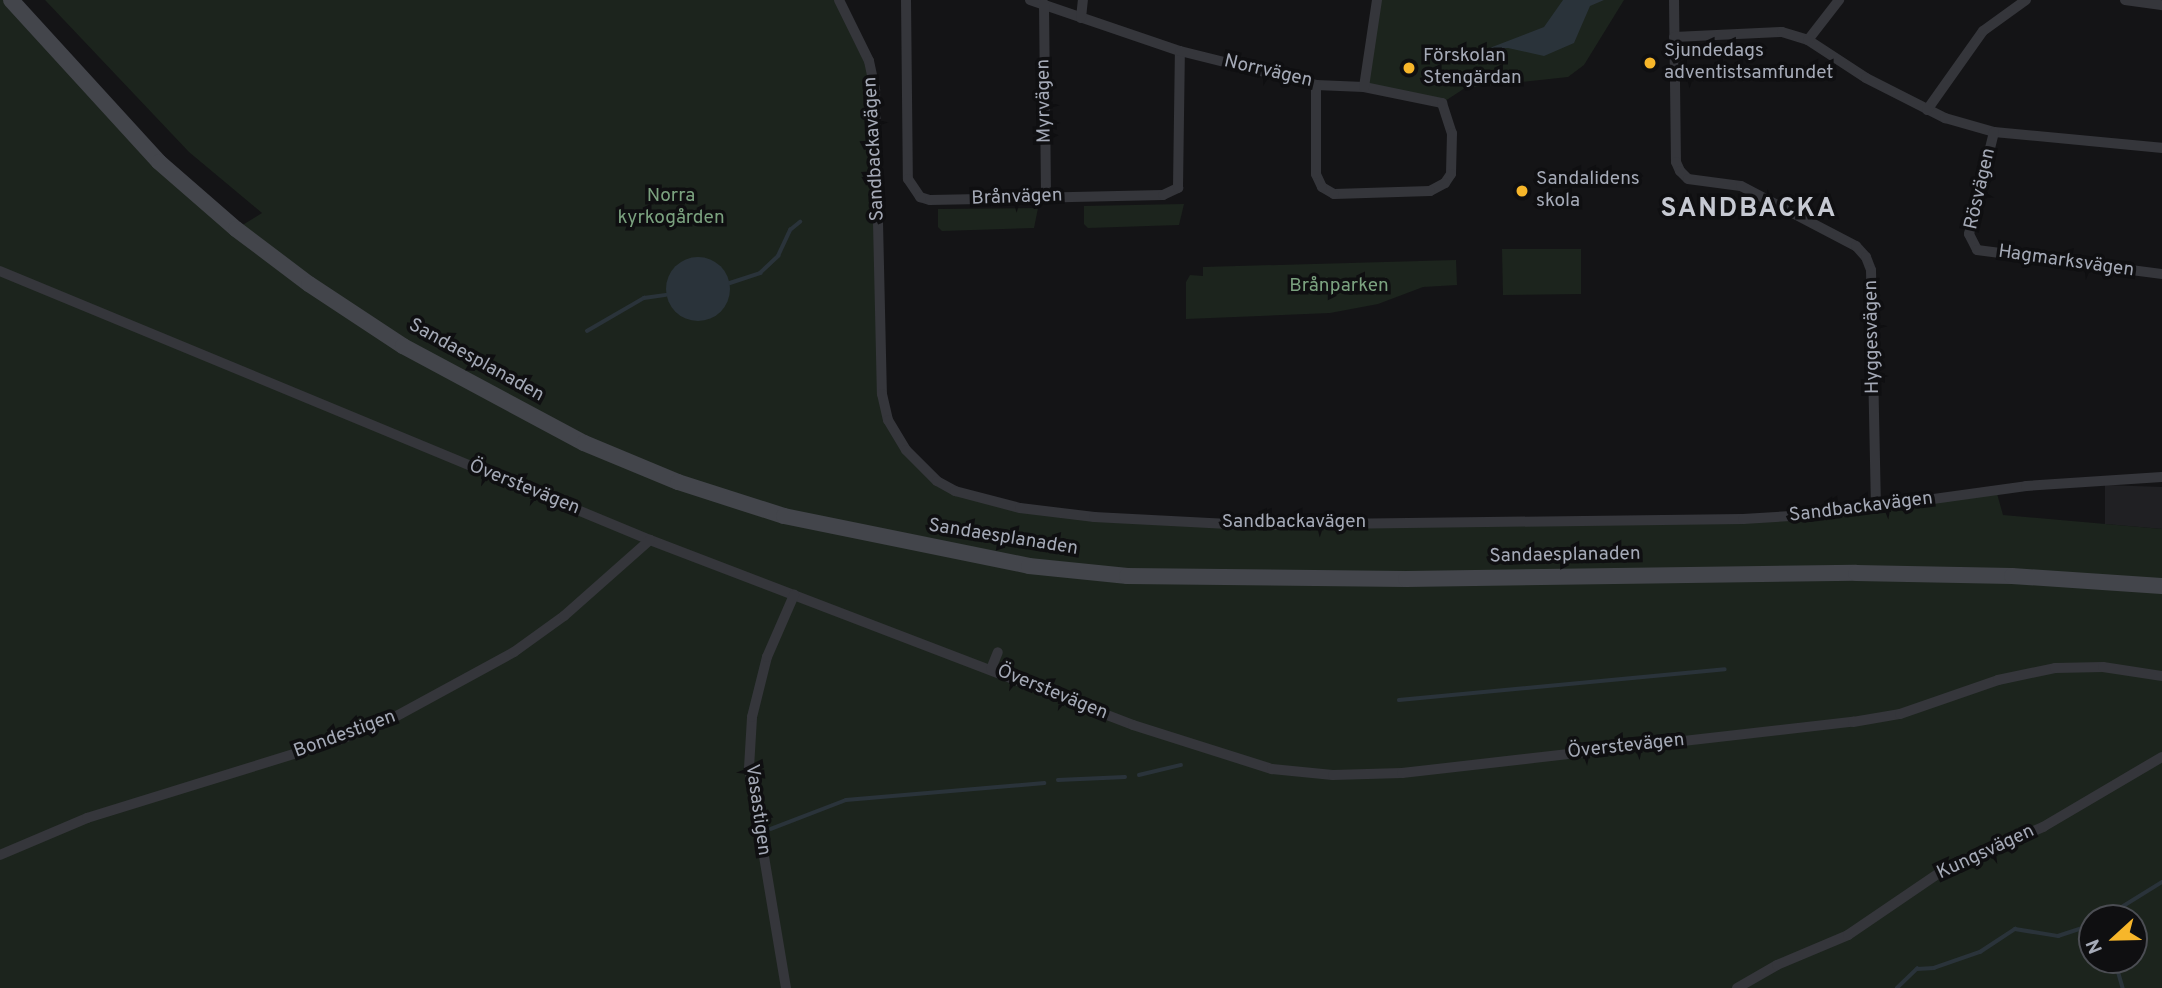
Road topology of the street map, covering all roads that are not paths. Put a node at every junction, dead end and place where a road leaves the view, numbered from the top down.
1 (11, 0) edge
2 (839, 0) edge
3 (906, 0) edge
4 (1030, 0) edge
5 (1083, 0) edge
6 (1377, 0) edge
7 (1674, 0) edge
8 (1839, 0) edge
9 (2026, 0) edge
10 (2125, 0) edge
11 (1044, 5) junction
12 (2162, 5) edge
13 (1081, 18) junction
14 (1674, 37) junction
15 (1808, 40) junction
16 (1180, 51) junction
17 (1316, 85) junction
18 (1364, 88) junction
19 (1927, 110) junction
20 (1994, 132) junction
21 (2162, 148) edge
22 (1046, 197) junction
23 (1972, 245) joint
24 (0, 271) edge
25 (2162, 274) edge
26 (2162, 477) edge
27 (1876, 506) junction
28 (650, 540) junction
29 (2162, 586) edge
30 (794, 595) junction
31 (999, 652) dead end
32 (991, 669) junction
33 (2162, 676) edge
34 (2162, 757) edge
35 (0, 855) edge
36 (786, 988) edge
37 (1737, 988) edge

1 - 29 main road, Sandaesplanaden
2 - 27 street, Sandbackavägen
3 - 22 street, Brånvägen
4 - 11 street, Norrvägen
5 - 13 street
6 - 18 street
7 - 14 street, Hyggesvägen
8 - 15 street
9 - 19 street
10 - 12 street
11 - 13 street, Norrvägen
11 - 22 street, Myrvägen
13 - 16 street, Norrvägen
14 - 15 street
14 - 27 street, Hyggesvägen
15 - 19 street
16 - 17 street, Norrvägen
16 - 22 street, Brånvägen
17 - 18 street, Norrvägen
17 - 18 street, Norrvägen
19 - 20 street
20 - 21 street
20 - 23 street, Rösvägen
23 - 25 street, Hagmarksvägen
24 - 28 street, Överstevägen
26 - 27 street, Sandbackavägen
28 - 30 street, Överstevägen
28 - 35 street, Bondestigen
30 - 32 street, Överstevägen
30 - 36 street, Vasastigen
31 - 32 street
32 - 33 street, Överstevägen
34 - 37 street, Kungsvägen

